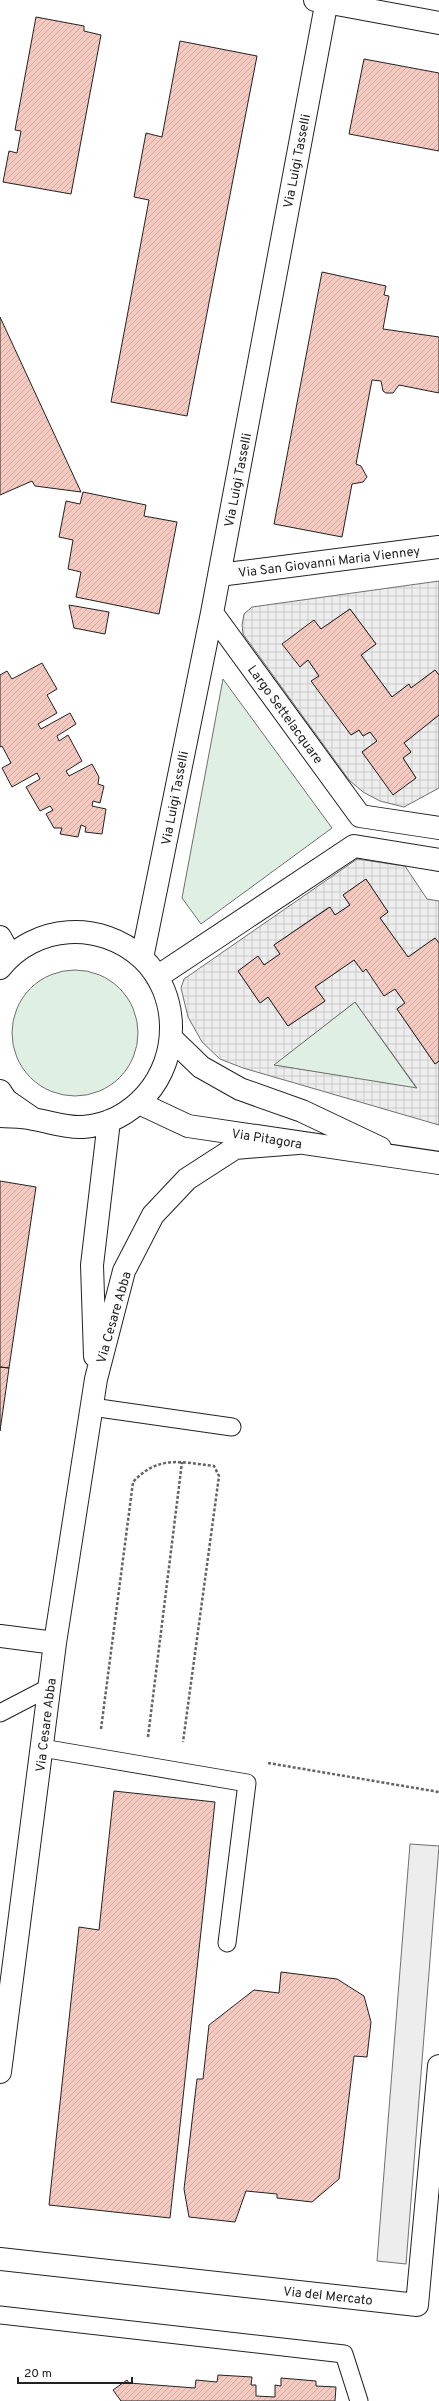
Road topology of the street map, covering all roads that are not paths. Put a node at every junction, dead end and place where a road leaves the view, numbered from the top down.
1 (323, 1) edge
2 (439, 23) edge
3 (439, 547) edge
4 (219, 575) junction
5 (212, 613) junction
6 (360, 816) junction
7 (439, 828) edge
8 (354, 846) junction
9 (439, 860) edge
10 (3, 953) edge
11 (142, 958) junction
12 (157, 977) junction
13 (172, 1039) junction
14 (0, 1091) edge
15 (139, 1102) junction
16 (0, 1116) edge
17 (33, 1118) junction
18 (109, 1121) junction
19 (298, 1143) junction
20 (399, 1157) junction
21 (439, 1163) edge
22 (96, 1379) junction
23 (92, 1407) junction
24 (232, 1427) dead end
25 (0, 1636) edge
26 (56, 1643) junction
27 (50, 1687) junction
28 (0, 1714) edge
29 (42, 1748) junction
30 (227, 1943) dead end
31 (439, 2066) edge
32 (0, 2072) edge
33 (0, 2259) edge
34 (0, 2315) edge
35 (359, 2401) edge

1 - 2 street
1 - 4 street, Via Luigi Tasselli
3 - 4 street, Via San Giovanni Maria Vienney
4 - 5 street, Via Luigi Tasselli
5 - 6 street, Largo Settelacquare
5 - 11 street, Via Luigi Tasselli
6 - 7 street
6 - 8 street
8 - 9 street
8 - 12 street
10 - 11 street
11 - 12 street
12 - 13 street
13 - 15 street
13 - 20 street, Via Pitagora
14 - 17 street
15 - 18 street
15 - 19 street, Via Pitagora
16 - 17 street
17 - 18 street
18 - 22 street, Via Cesare Abba
19 - 20 street, Via Pitagora
19 - 22 street, Via Cesare Abba
20 - 21 street, Via Pitagora
22 - 23 street, Via Cesare Abba
23 - 24 lane
23 - 26 street, Via Cesare Abba
25 - 26 street
26 - 27 street, Via Cesare Abba
27 - 28 lane
27 - 29 street, Via Cesare Abba
29 - 30 lane
29 - 32 street, Via Cesare Abba
31 - 33 street, Via del Mercato
34 - 35 lane

